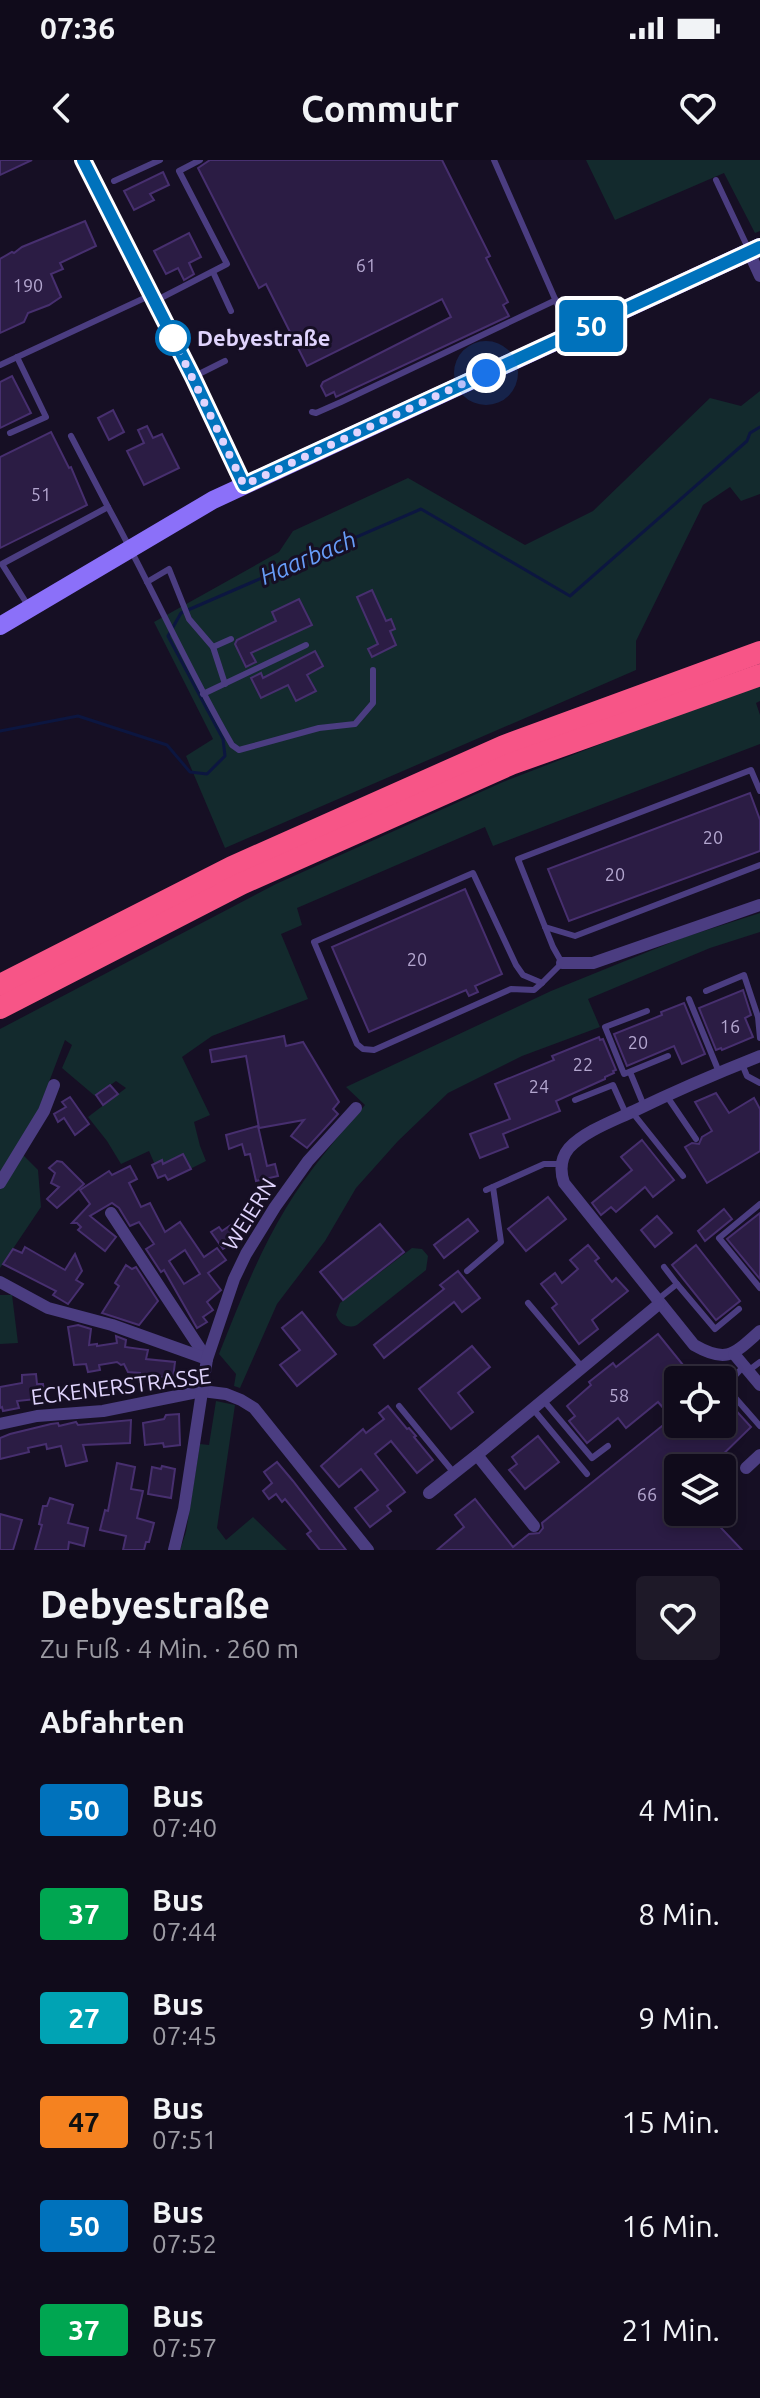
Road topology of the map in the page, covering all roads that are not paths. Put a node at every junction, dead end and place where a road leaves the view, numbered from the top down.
1 (83, 160) edge
2 (160, 160) edge
3 (200, 160) edge
4 (494, 160) edge
5 (716, 180) dead end
6 (114, 181) dead end
7 (755, 249) edge
8 (213, 272) junction
9 (760, 276) edge
10 (152, 298) junction
11 (556, 300) junction
12 (231, 311) dead end
13 (571, 335) junction
14 (17, 357) junction
15 (225, 361) dead end
16 (0, 365) edge
17 (193, 377) junction
18 (312, 412) dead end
19 (10, 433) dead end
20 (71, 436) dead end
21 (244, 485) junction
22 (108, 507) junction
23 (131, 549) junction
24 (147, 582) junction
25 (29, 607) junction
26 (0, 626) edge
27 (231, 639) dead end
28 (306, 645) dead end
29 (213, 647) junction
30 (760, 652) edge
31 (373, 670) dead end
32 (760, 675) edge
33 (225, 684) junction
34 (203, 694) junction
35 (760, 791) edge
36 (760, 865) edge
37 (760, 905) edge
38 (545, 927) junction
39 (562, 963) junction
40 (542, 983) junction
41 (0, 985) edge
42 (706, 991) dead end
43 (689, 999) dead end
44 (0, 1008) edge
45 (647, 1011) dead end
46 (760, 1038) edge
47 (668, 1056) dead end
48 (760, 1056) edge
49 (742, 1064) junction
50 (630, 1072) junction
51 (719, 1072) junction
52 (760, 1083) edge
53 (54, 1085) dead end
54 (666, 1095) junction
55 (575, 1100) dead end
56 (356, 1108) dead end
57 (634, 1111) junction
58 (696, 1139) dead end
59 (561, 1163) junction
60 (683, 1176) dead end
61 (0, 1183) edge
62 (760, 1204) edge
63 (111, 1213) dead end
64 (664, 1267) dead end
65 (467, 1271) dead end
66 (0, 1282) edge
67 (677, 1284) junction
68 (760, 1288) edge
69 (658, 1302) junction
70 (528, 1303) dead end
71 (739, 1309) dead end
72 (760, 1331) edge
73 (734, 1354) junction
74 (207, 1359) junction
75 (760, 1362) edge
76 (583, 1368) junction
77 (746, 1368) junction
78 (760, 1385) edge
79 (202, 1391) junction
80 (538, 1405) junction
81 (399, 1406) dead end
82 (0, 1424) edge
83 (760, 1426) edge
84 (608, 1446) dead end
85 (477, 1455) junction
86 (760, 1455) edge
87 (746, 1468) dead end
88 (454, 1473) junction
89 (587, 1474) dead end
90 (429, 1493) dead end
91 (534, 1526) dead end
92 (174, 1550) edge
93 (368, 1550) edge

1 - 10 street
2 - 6 lane
3 - 8 lane
4 - 11 lane
5 - 7 lane
7 - 9 street
7 - 13 main road
8 - 10 lane
8 - 12 lane
10 - 14 lane
10 - 17 street
11 - 13 lane
11 - 18 lane
13 - 21 main road
14 - 16 lane
14 - 19 lane
15 - 17 lane
17 - 21 street
20 - 22 lane
21 - 23 main road
22 - 23 lane
22 - 25 lane
23 - 24 lane
23 - 25 main road
24 - 29 lane
24 - 34 lane
25 - 26 main road
27 - 29 lane
28 - 33 lane
29 - 33 lane
30 - 41 highway
31 - 34 lane
32 - 44 highway
33 - 34 lane
35 - 38 lane
36 - 38 lane
37 - 39 street
38 - 39 lane
39 - 40 lane
40 - 40 lane
42 - 46 lane
43 - 51 lane
45 - 50 lane
47 - 50 lane
48 - 49 street
49 - 51 street
49 - 52 lane
50 - 57 lane
51 - 54 street
53 - 61 street
54 - 57 street
54 - 58 lane
55 - 57 lane
56 - 74 street, WEIERN
57 - 59 street
57 - 60 lane
59 - 65 lane
59 - 69 street
62 - 68 lane
63 - 74 street
64 - 67 lane
66 - 74 street
67 - 69 lane
67 - 71 lane
69 - 73 street
69 - 76 street
70 - 76 lane
72 - 73 street
73 - 77 street
74 - 79 street, WEIERN
75 - 77 lane
76 - 80 street
77 - 78 street
77 - 83 lane
79 - 82 street, ECKENERSTRASSE
79 - 92 street, WEIERN
79 - 93 street, ECKENERSTRASSE
80 - 84 lane
80 - 85 street
80 - 89 lane
81 - 88 lane
85 - 88 street
85 - 91 street
86 - 87 street
88 - 90 street

